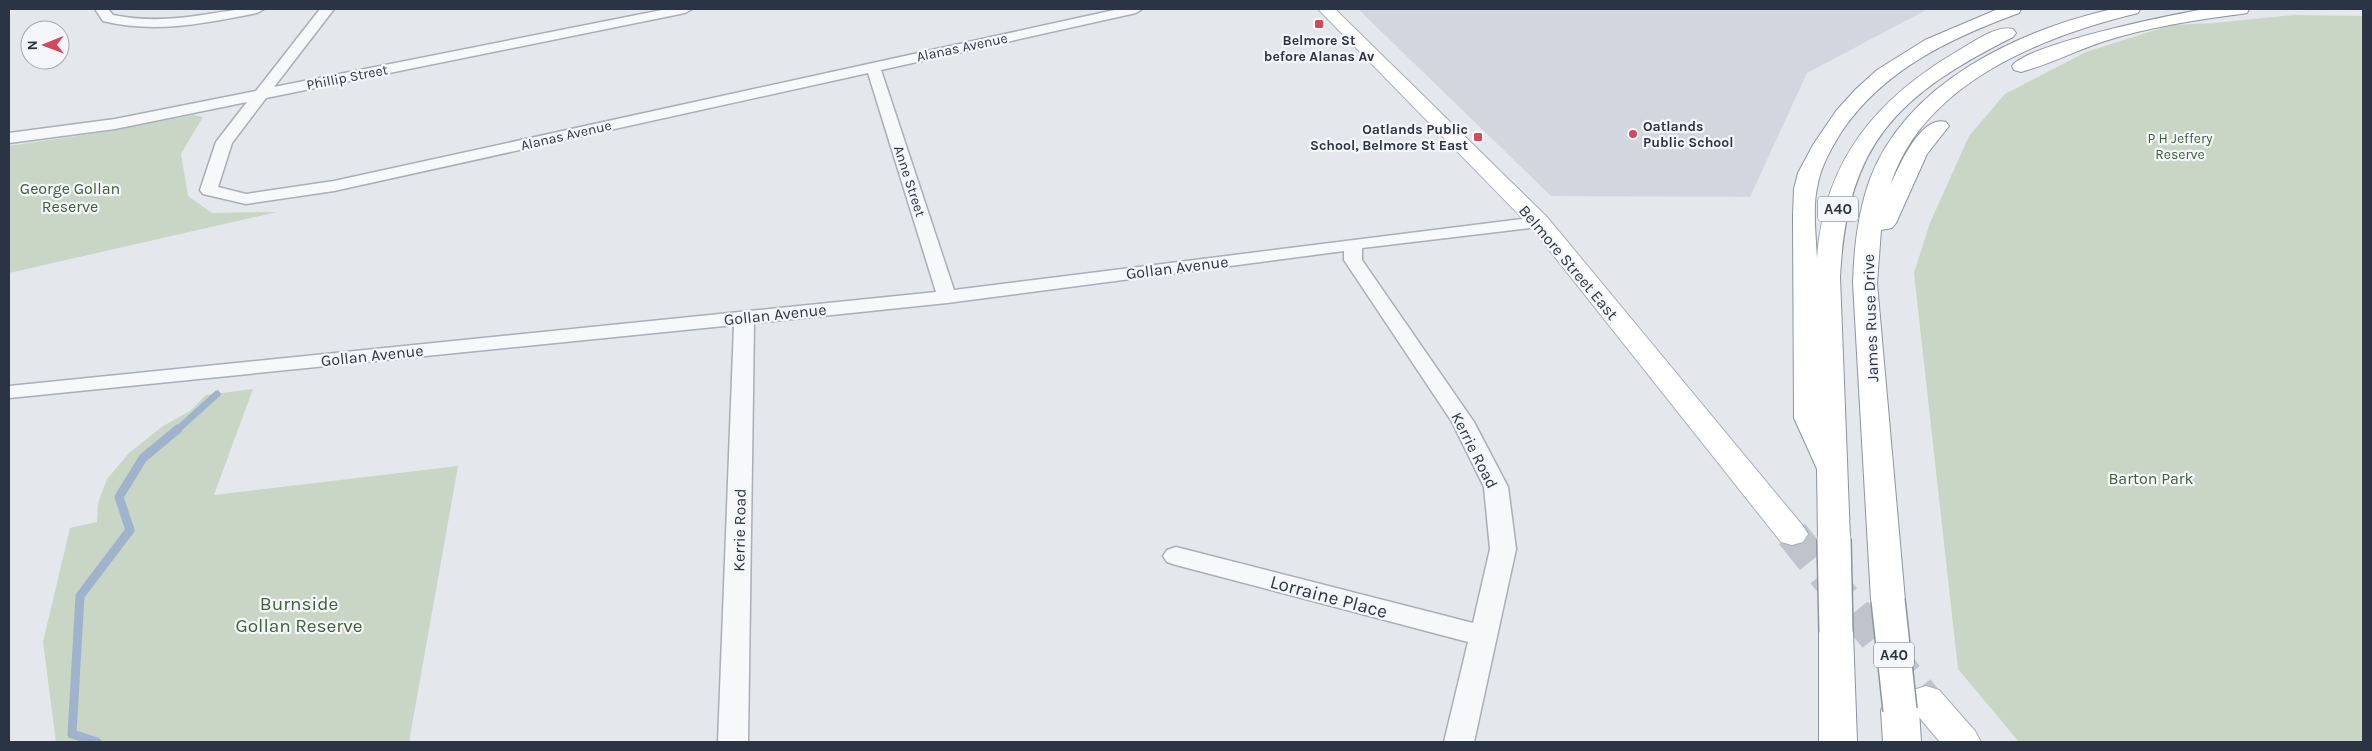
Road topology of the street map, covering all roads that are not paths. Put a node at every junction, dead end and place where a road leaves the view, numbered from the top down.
1 (102, 9) edge
2 (257, 9) edge
3 (328, 9) edge
4 (685, 9) edge
5 (1136, 9) edge
6 (1326, 9) edge
7 (2012, 9) edge
8 (2080, 9) edge
9 (2132, 9) edge
10 (2241, 9) edge
11 (873, 66) junction
12 (260, 94) junction
13 (9, 138) edge
14 (1539, 222) junction
15 (1353, 244) junction
16 (1866, 254) junction
17 (947, 296) junction
18 (744, 317) junction
19 (9, 392) edge
20 (1832, 470) junction
21 (1792, 534) tunnel mouth
22 (1176, 556) dead end
23 (1483, 636) junction
24 (1909, 717) edge
25 (733, 742) edge
26 (1459, 742) edge
27 (1838, 742) edge
28 (1962, 742) edge

1 - 2 street
3 - 12 street, Alanas Avenue
4 - 12 street, Phillip Street
5 - 11 street, Alanas Avenue
6 - 14 main road, Belmore Street East
7 - 20 main road
8 - 20 main road, A40
9 - 16 main road, James Ruse Drive / A40
10 - 16 main road
11 - 12 street, Alanas Avenue
11 - 17 street, Anne Street
12 - 13 street, Phillip Street
14 - 15 street, Gollan Avenue
14 - 21 main road, Belmore Street East
15 - 17 street, Gollan Avenue
15 - 23 street, Kerrie Road
16 - 24 main road, James Ruse Drive / A40, bridge
17 - 18 street, Gollan Avenue
18 - 19 street, Gollan Avenue
18 - 25 street, Kerrie Road
20 - 27 main road, A40, bridge
22 - 23 street, Lorraine Place
23 - 26 street, Kerrie Road
24 - 28 main road

